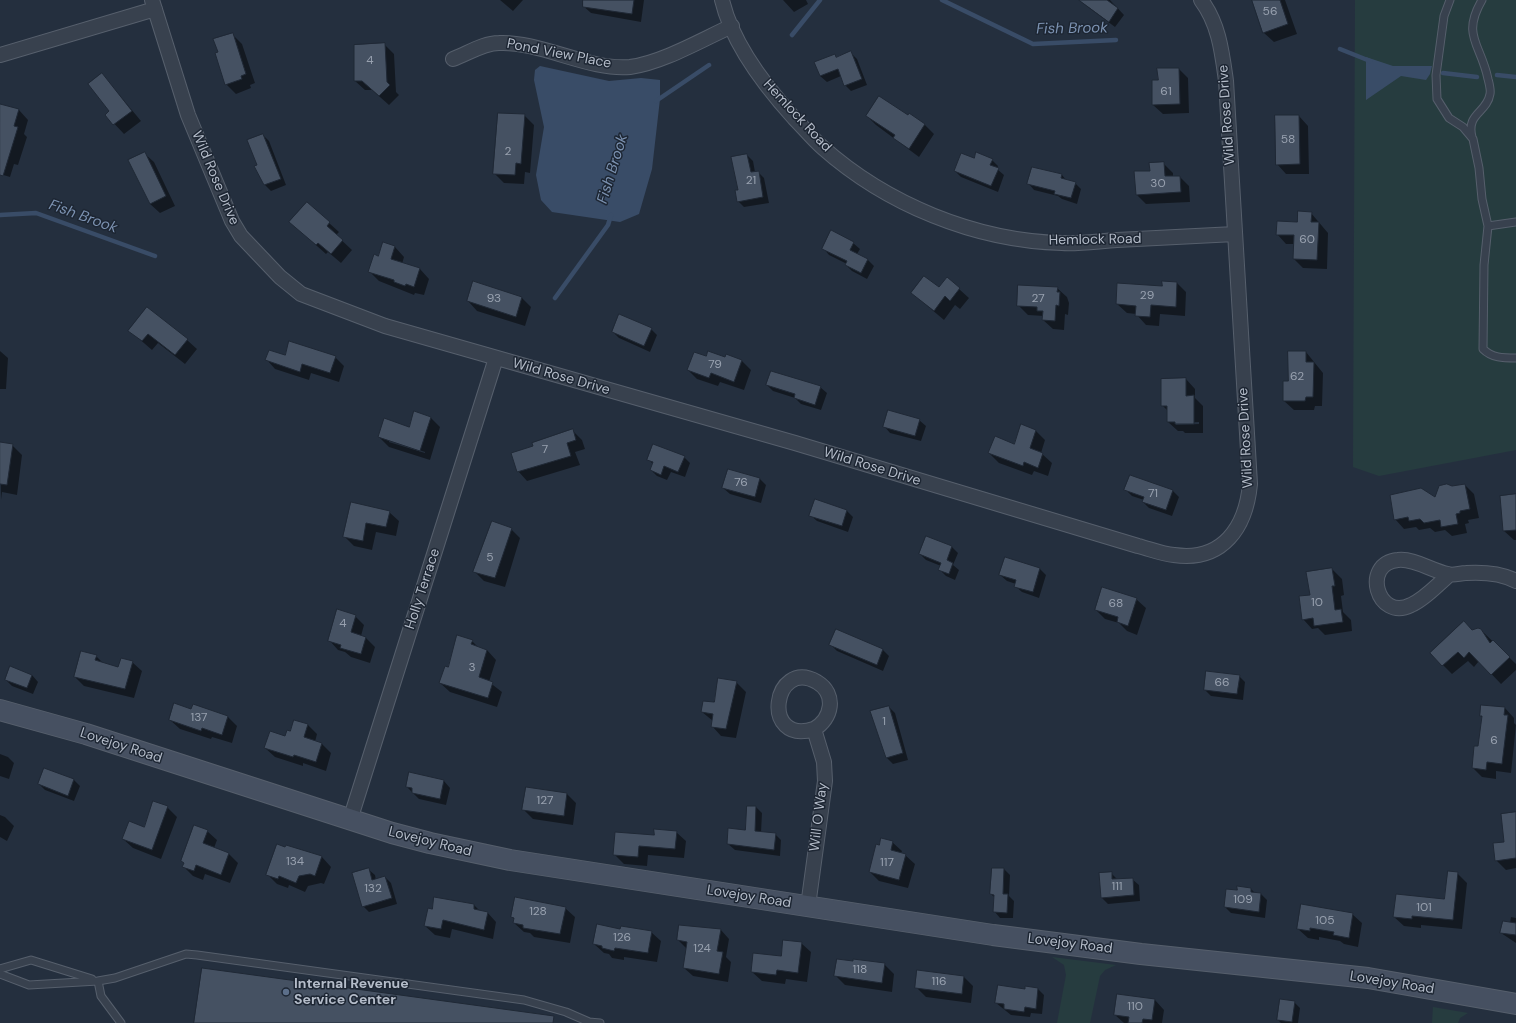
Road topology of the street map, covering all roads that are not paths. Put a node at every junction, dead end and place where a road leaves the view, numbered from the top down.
1 (722, 0) edge
2 (1201, 0) edge
3 (1450, 0) edge
4 (1482, 0) edge
5 (153, 5) edge
6 (732, 26) junction
7 (0, 55) edge
8 (453, 60) dead end
9 (1472, 139) junction
10 (1516, 222) edge
11 (1488, 226) junction
12 (1235, 234) junction
13 (496, 358) junction
14 (1516, 358) edge
15 (1449, 575) junction
16 (1516, 581) edge
17 (0, 710) edge
18 (814, 730) dead end
19 (350, 820) junction
20 (808, 906) junction
21 (0, 969) edge
22 (0, 974) edge
23 (98, 981) junction
24 (1516, 1004) edge
25 (588, 1022) edge
26 (121, 1023) edge
27 (600, 1023) edge

1 - 6 street, Hemlock Road
2 - 12 street, Wild Rose Drive
3 - 9 lane
4 - 9 lane
5 - 7 street, Wild Rose Drive
5 - 13 street, Wild Rose Drive
6 - 8 street, Pond View Place
6 - 12 street, Hemlock Road
9 - 11 lane
10 - 11 lane
11 - 14 lane
12 - 13 street, Wild Rose Drive
13 - 19 street, Holly Terrace
15 - 15 street
15 - 16 street
17 - 19 main road, Lovejoy Road
18 - 20 street, Will O Way
19 - 20 main road, Lovejoy Road
20 - 24 main road, Lovejoy Road
21 - 23 lane
22 - 23 lane
23 - 25 lane
23 - 26 lane
25 - 27 lane

